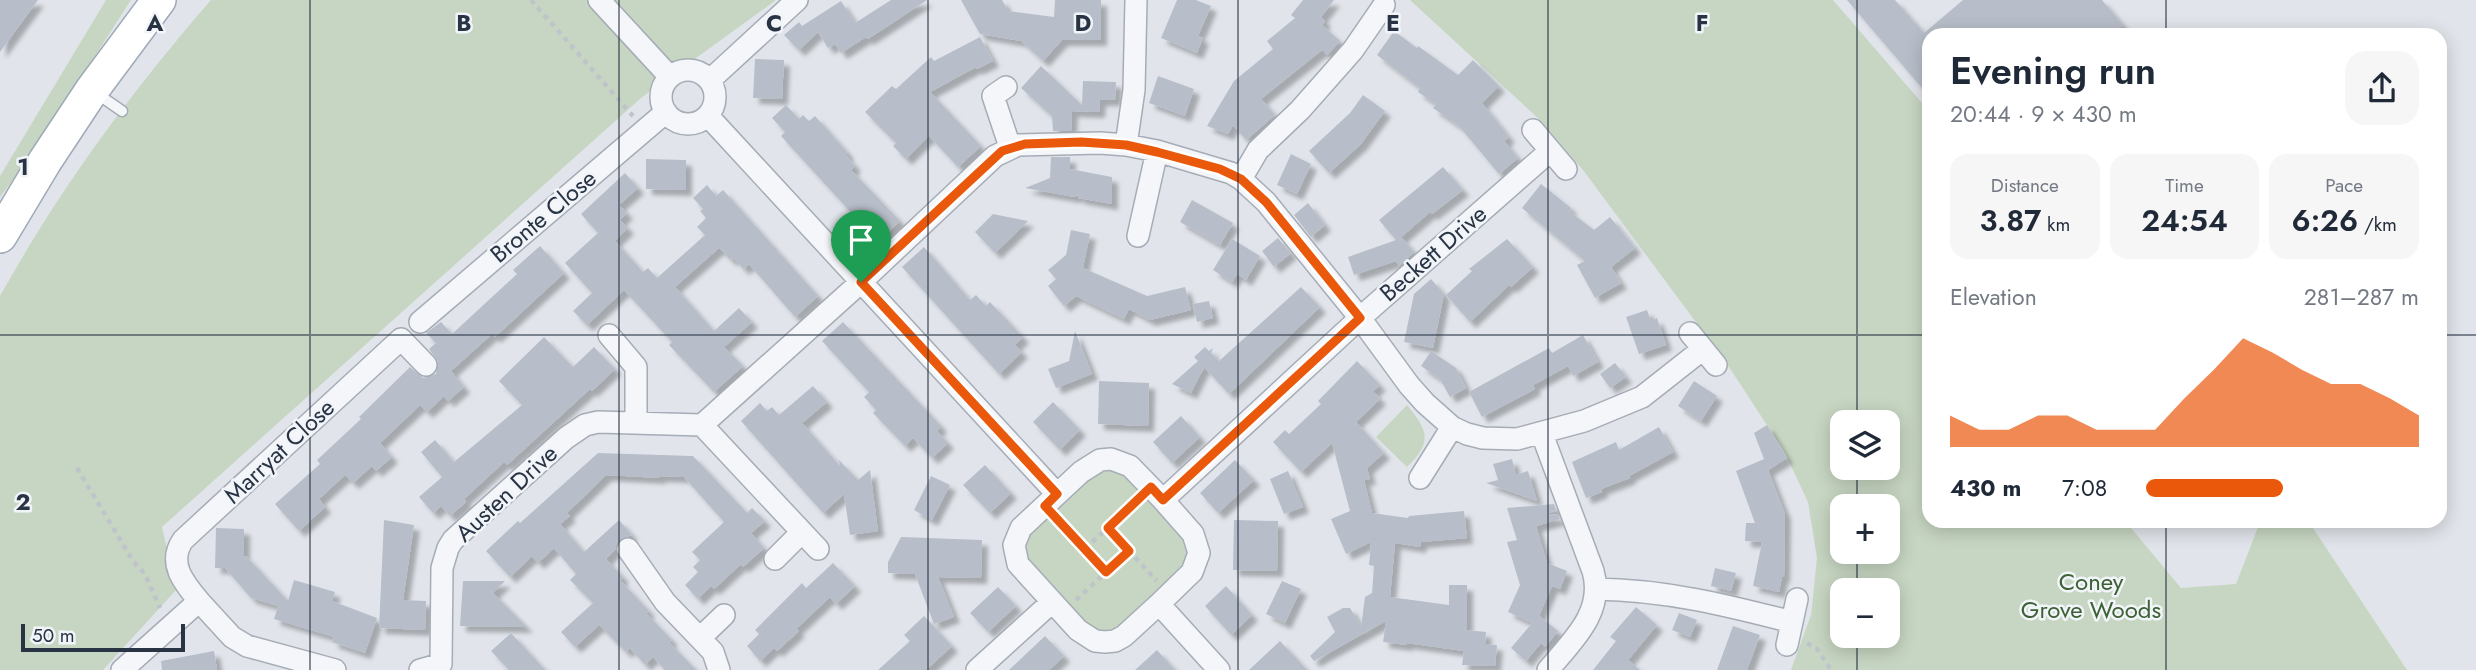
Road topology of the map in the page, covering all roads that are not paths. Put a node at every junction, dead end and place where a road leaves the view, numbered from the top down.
1 (159, 0) edge
2 (599, 0) edge
3 (797, 0) edge
4 (1136, 0) edge
5 (1386, 7) edge
6 (670, 78) junction
7 (710, 80) junction
8 (92, 90) junction
9 (993, 94) dead end
10 (122, 111) dead end
11 (666, 112) junction
12 (708, 116) junction
13 (1533, 130) dead end
14 (1126, 145) junction
15 (1010, 147) junction
16 (1550, 150) junction
17 (1157, 152) junction
18 (1566, 169) dead end
19 (1241, 179) junction
20 (0, 236) edge
21 (1138, 239) dead end
22 (861, 282) junction
23 (1360, 318) junction
24 (420, 322) dead end
25 (609, 335) dead end
26 (1703, 349) dead end
27 (426, 365) dead end
28 (636, 422) junction
29 (702, 425) junction
30 (1452, 427) junction
31 (1542, 434) junction
32 (1420, 480) dead end
33 (1157, 494) junction
34 (1051, 500) junction
35 (802, 532) junction
36 (628, 549) dead end
37 (818, 549) dead end
38 (775, 559) dead end
39 (1596, 589) junction
40 (1165, 599) junction
41 (1797, 600) dead end
42 (199, 601) junction
43 (1057, 607) junction
44 (724, 615) dead end
45 (700, 638) junction
46 (448, 667) edge
47 (122, 670) edge
48 (335, 670) edge
49 (420, 670) edge
50 (719, 670) edge
51 (977, 670) edge
52 (1219, 670) edge
53 (1548, 670) edge

1 - 8 main road
2 - 6 street
3 - 7 street
4 - 14 street
5 - 19 street
6 - 7 street
6 - 11 street
7 - 12 street
8 - 10 lane
8 - 20 main road
9 - 15 street
11 - 12 street
11 - 24 street, Bronte Close
12 - 22 street
13 - 16 street
14 - 15 street
14 - 17 street
15 - 22 street
16 - 18 street
16 - 23 street, Beckett Drive
17 - 19 street
17 - 21 street
19 - 23 street
22 - 29 street
22 - 34 street
23 - 30 street
23 - 33 street, Beckett Drive
25 - 28 street
26 - 31 street
27 - 42 street, Marryat Close
28 - 29 street, Austen Drive
28 - 46 street, Austen Drive
29 - 35 street
30 - 31 street
30 - 32 street
31 - 39 street
33 - 34 street
33 - 40 street
34 - 43 street
35 - 37 street
35 - 38 street
36 - 45 street
39 - 41 street
39 - 53 street
40 - 43 street
40 - 52 street
42 - 47 street
42 - 48 street, Marryat Close
43 - 51 street
44 - 45 street
45 - 50 street
46 - 49 street

